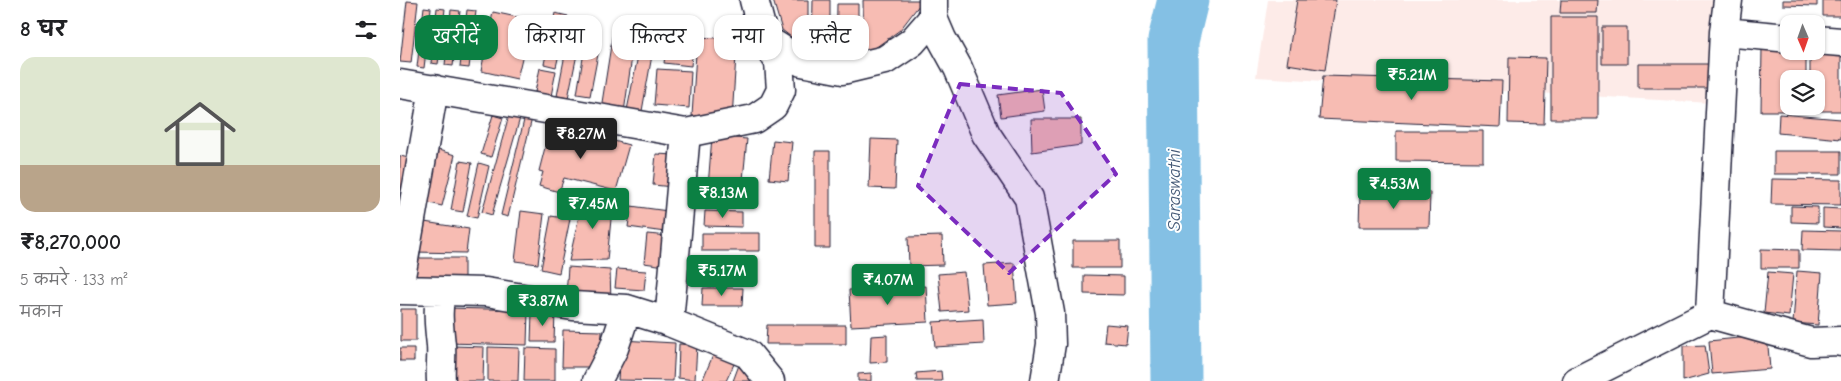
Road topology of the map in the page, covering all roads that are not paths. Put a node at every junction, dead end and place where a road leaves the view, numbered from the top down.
1 (754, 0) edge
2 (1728, 0) edge
3 (933, 9) edge
4 (758, 15) edge
5 (1724, 32) junction
6 (1780, 37) edge
7 (1825, 41) edge
8 (1841, 42) edge
9 (782, 49) edge
10 (777, 60) edge
11 (400, 84) edge
12 (434, 89) junction
13 (686, 133) junction
14 (400, 282) edge
15 (400, 290) edge
16 (441, 291) junction
17 (627, 309) junction
18 (1710, 314) junction
19 (670, 322) junction
20 (1841, 341) edge
21 (441, 381) edge
22 (597, 381) edge
23 (770, 381) edge
24 (1045, 381) edge
25 (1577, 381) edge

1 - 4 street
2 - 5 street
3 - 9 street
3 - 24 street
5 - 6 street
5 - 18 street
7 - 8 street
10 - 13 street
11 - 12 street
12 - 13 street
12 - 14 street
13 - 19 street
15 - 16 street
16 - 17 street
16 - 21 street
17 - 19 street
17 - 22 street
18 - 20 street
18 - 25 street
19 - 23 street

